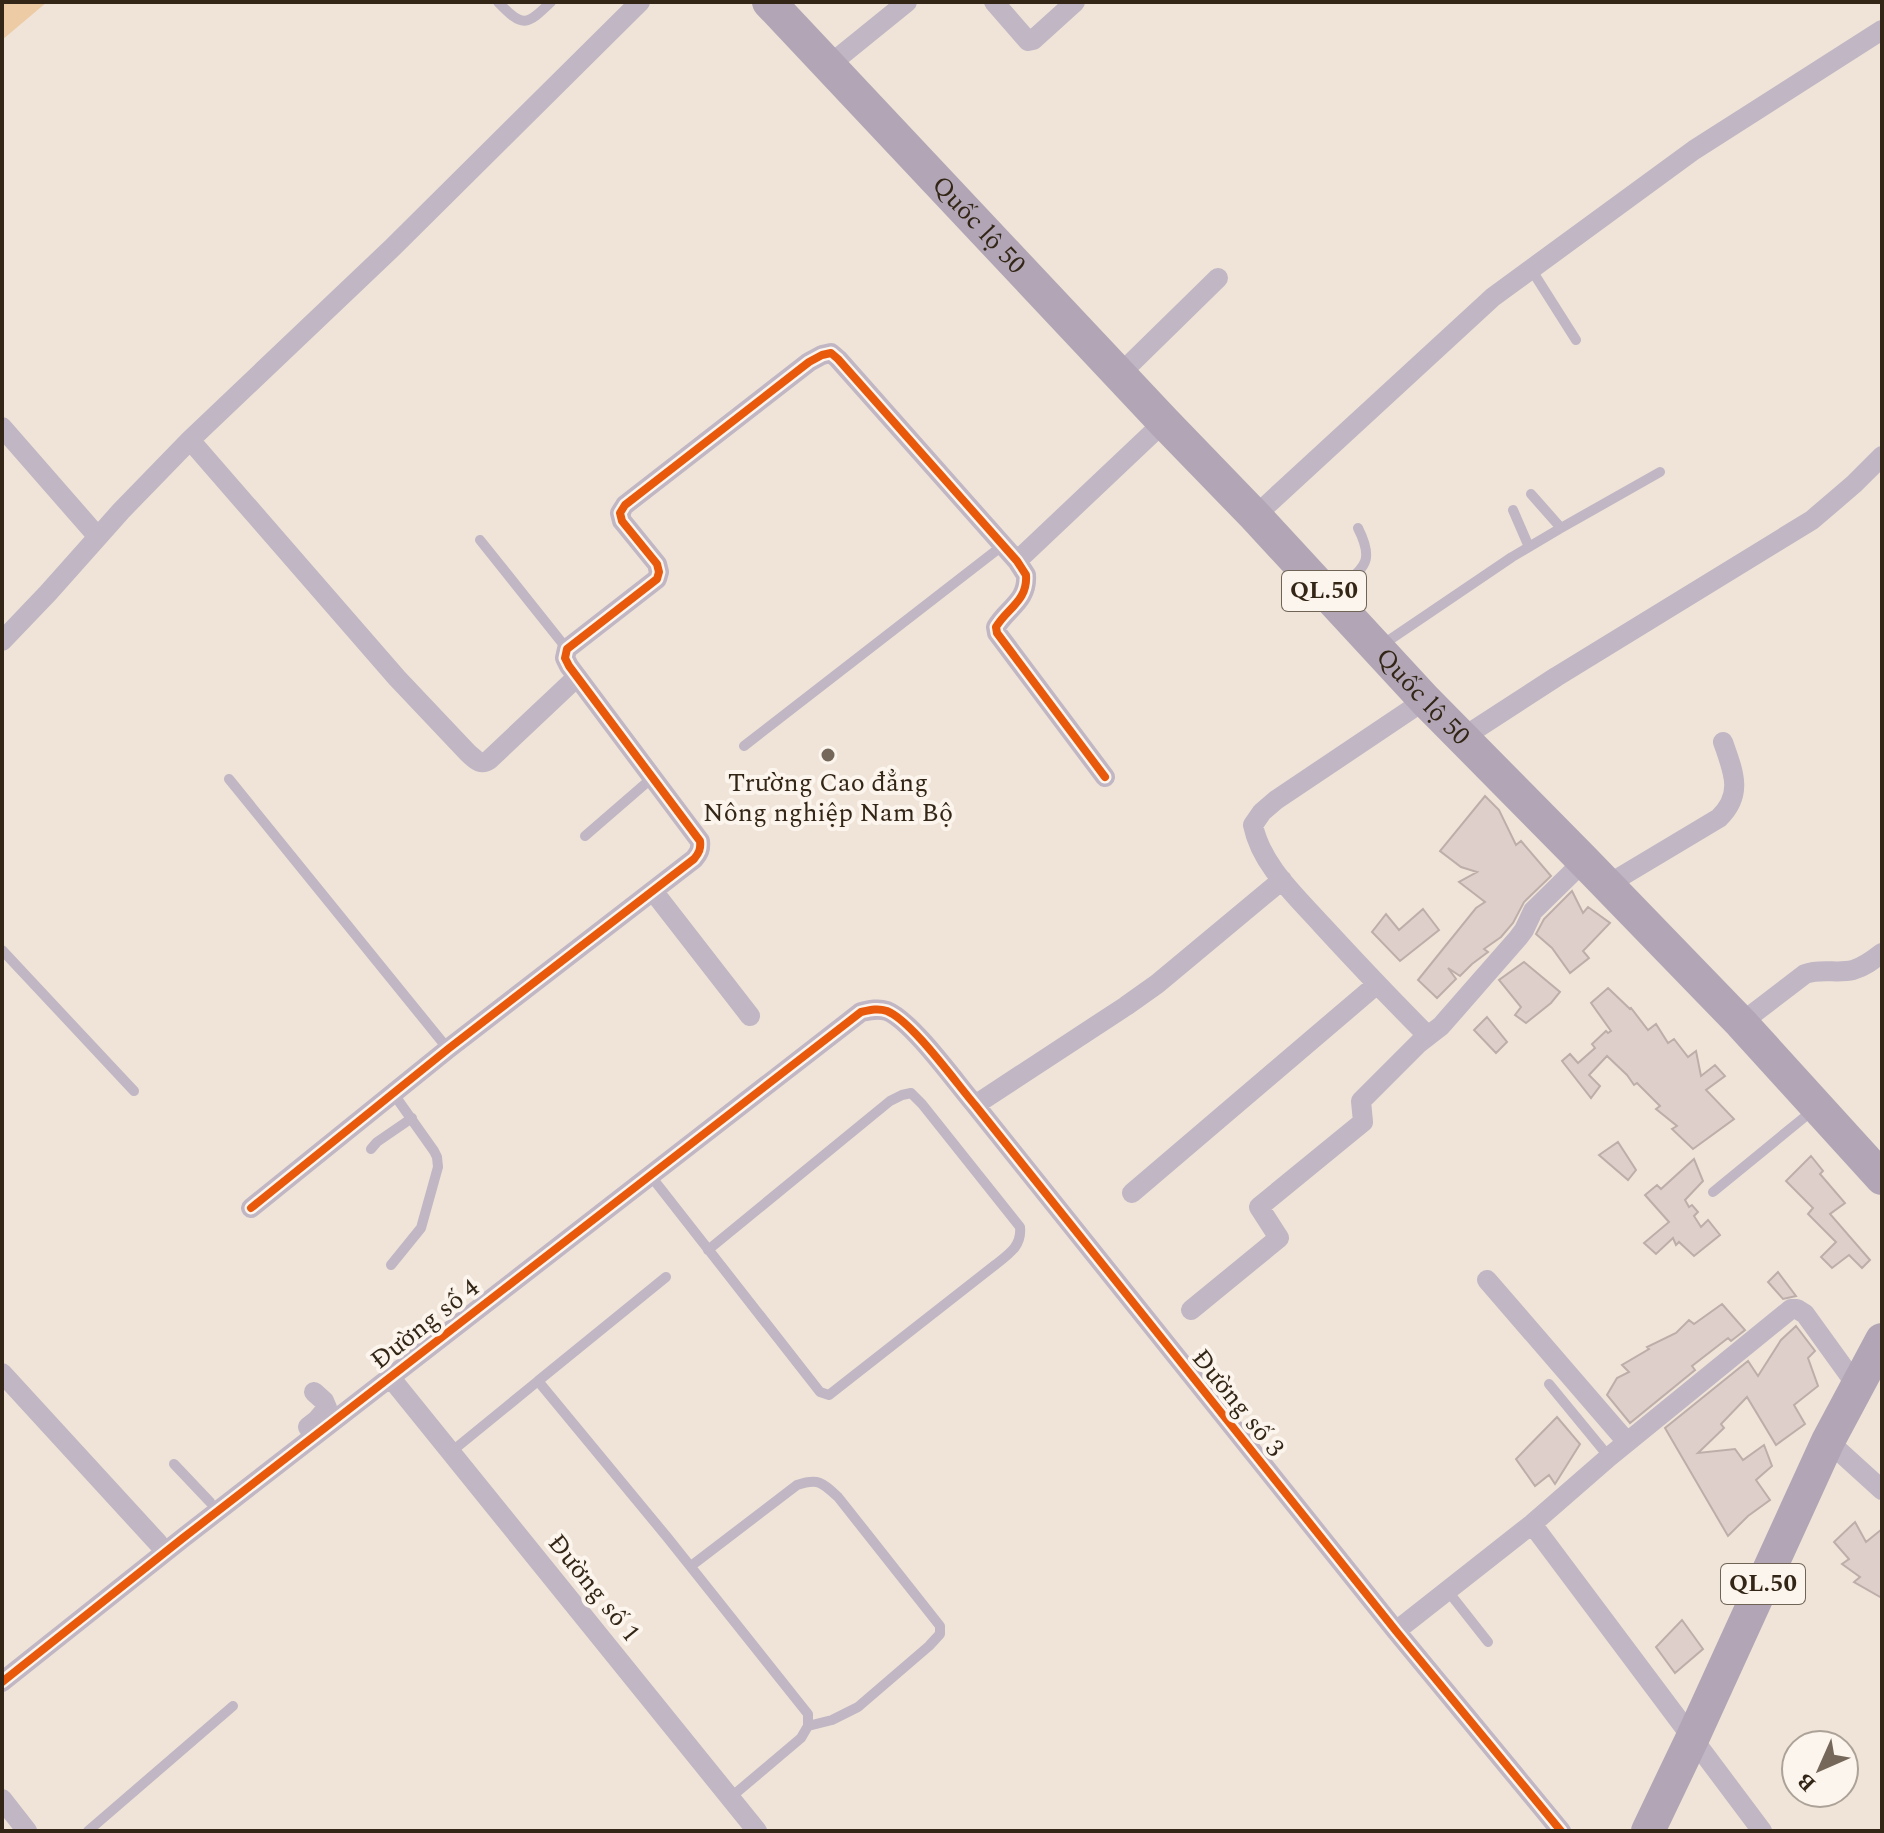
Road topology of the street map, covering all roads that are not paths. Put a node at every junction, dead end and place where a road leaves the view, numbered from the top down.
1 (498, 2) edge
2 (551, 2) edge
3 (640, 2) edge
4 (769, 2) edge
5 (907, 2) edge
6 (994, 2) edge
7 (1075, 2) edge
8 (1882, 30) edge
9 (828, 66) junction
10 (1531, 269) junction
11 (1218, 278) dead end
12 (1576, 340) dead end
13 (1119, 375) junction
14 (1164, 422) junction
15 (2, 427) edge
16 (190, 440) junction
17 (1882, 456) edge
18 (1660, 472) dead end
19 (1531, 494) dead end
20 (1513, 510) dead end
21 (1255, 516) junction
22 (1358, 528) dead end
23 (1561, 528) junction
24 (98, 537) junction
25 (480, 540) dead end
26 (1002, 546) junction
27 (1529, 547) junction
28 (1017, 561) junction
29 (1330, 597) junction
30 (2, 641) edge
31 (1377, 648) junction
32 (567, 649) junction
33 (577, 677) junction
34 (1425, 700) junction
35 (1462, 738) junction
36 (1723, 742) dead end
37 (744, 746) dead end
38 (1105, 777) dead end
39 (652, 778) junction
40 (229, 779) dead end
41 (585, 836) dead end
42 (1584, 861) junction
43 (1282, 880) junction
44 (1607, 885) junction
45 (653, 891) junction
46 (2, 950) edge
47 (1882, 953) edge
48 (1376, 985) junction
49 (877, 1009) joint
50 (750, 1016) dead end
51 (1741, 1023) junction
52 (1428, 1036) junction
53 (448, 1049) junction
54 (134, 1091) dead end
55 (393, 1093) junction
56 (975, 1105) junction
57 (1816, 1107) junction
58 (412, 1118) junction
59 (371, 1149) dead end
60 (650, 1175) junction
61 (1882, 1178) edge
62 (1713, 1192) dead end
63 (1132, 1193) dead end
64 (251, 1208) dead end
65 (708, 1250) junction
66 (391, 1265) dead end
67 (666, 1277) dead end
68 (1487, 1280) dead end
69 (1191, 1310) dead end
70 (1882, 1340) edge
71 (2, 1373) edge
72 (390, 1377) junction
73 (538, 1381) junction
74 (1549, 1384) dead end
75 (1857, 1386) junction
76 (314, 1392) dead end
77 (1828, 1441) junction
78 (1627, 1442) junction
79 (451, 1452) junction
80 (1609, 1457) junction
81 (174, 1464) dead end
82 (1882, 1490) edge
83 (210, 1502) junction
84 (1532, 1524) junction
85 (158, 1543) junction
86 (691, 1566) junction
87 (1447, 1590) junction
88 (1396, 1631) junction
89 (1488, 1642) dead end
90 (2, 1665) edge
91 (2, 1682) edge
92 (233, 1706) dead end
93 (808, 1726) junction
94 (1692, 1739) junction
95 (730, 1798) junction
96 (2, 1799) edge
97 (27, 1831) edge
98 (88, 1831) edge
99 (757, 1831) edge
100 (1561, 1831) edge
101 (1648, 1831) edge
102 (1762, 1831) edge

1 - 2 lane
3 - 16 street
4 - 9 highway, Quốc lộ 50 / QL.50
5 - 9 street
6 - 7 street
8 - 10 street
9 - 13 highway, Quốc lộ 50 / QL.50
10 - 12 lane
10 - 21 street
11 - 13 street
13 - 14 highway, Quốc lộ 50 / QL.50
14 - 21 highway, Quốc lộ 50 / QL.50
14 - 28 street
15 - 24 street
16 - 24 street
16 - 33 street
17 - 35 street
18 - 23 lane
19 - 23 lane
20 - 27 lane
21 - 29 highway, Quốc lộ 50 / QL.50
22 - 29 lane
23 - 27 lane
24 - 30 street
25 - 32 lane
26 - 28 street
26 - 32 street
26 - 37 lane
27 - 31 lane
28 - 38 street
29 - 31 highway, Quốc lộ 50 / QL.50
31 - 34 highway, Quốc lộ 50 / QL.50
32 - 33 street
33 - 39 street
34 - 35 highway, Quốc lộ 50 / QL.50
34 - 43 street
35 - 42 highway, Quốc lộ 50 / QL.50
36 - 44 street
39 - 41 lane
39 - 45 street
40 - 53 lane
42 - 44 highway, Quốc lộ 50 / QL.50
42 - 52 street
43 - 48 street
43 - 56 street
44 - 51 highway, Quốc lộ 50 / QL.50
45 - 50 street
45 - 53 street
46 - 54 lane
47 - 51 street
48 - 52 street
48 - 63 street
49 - 56 street, Đường số 3
49 - 60 street, Đường số 4
51 - 57 highway, Quốc lộ 50 / QL.50
52 - 69 street
53 - 55 street
55 - 58 lane
55 - 64 street
56 - 88 street, Đường số 3
57 - 61 highway, Quốc lộ 50 / QL.50
57 - 62 lane
58 - 59 lane
58 - 66 lane
60 - 65 lane
60 - 72 street, Đường số 4
65 - 65 lane
67 - 73 lane
68 - 78 street
70 - 75 highway, QL.50
71 - 85 street
72 - 79 street, Đường số 1
72 - 91 street, Đường số 4
73 - 79 lane
73 - 86 lane
74 - 80 lane
75 - 77 highway, QL.50
75 - 78 street
76 - 83 street
77 - 82 street
77 - 94 highway, QL.50
78 - 80 street
79 - 95 street, Đường số 1
80 - 84 street
81 - 83 lane
83 - 85 street
84 - 87 street
84 - 94 street
85 - 90 street
86 - 93 lane
86 - 93 lane
87 - 88 street
87 - 89 lane
88 - 100 street, Đường số 3
92 - 98 lane
93 - 95 lane
94 - 101 highway, QL.50
94 - 102 street
95 - 99 street, Đường số 1
96 - 97 street

